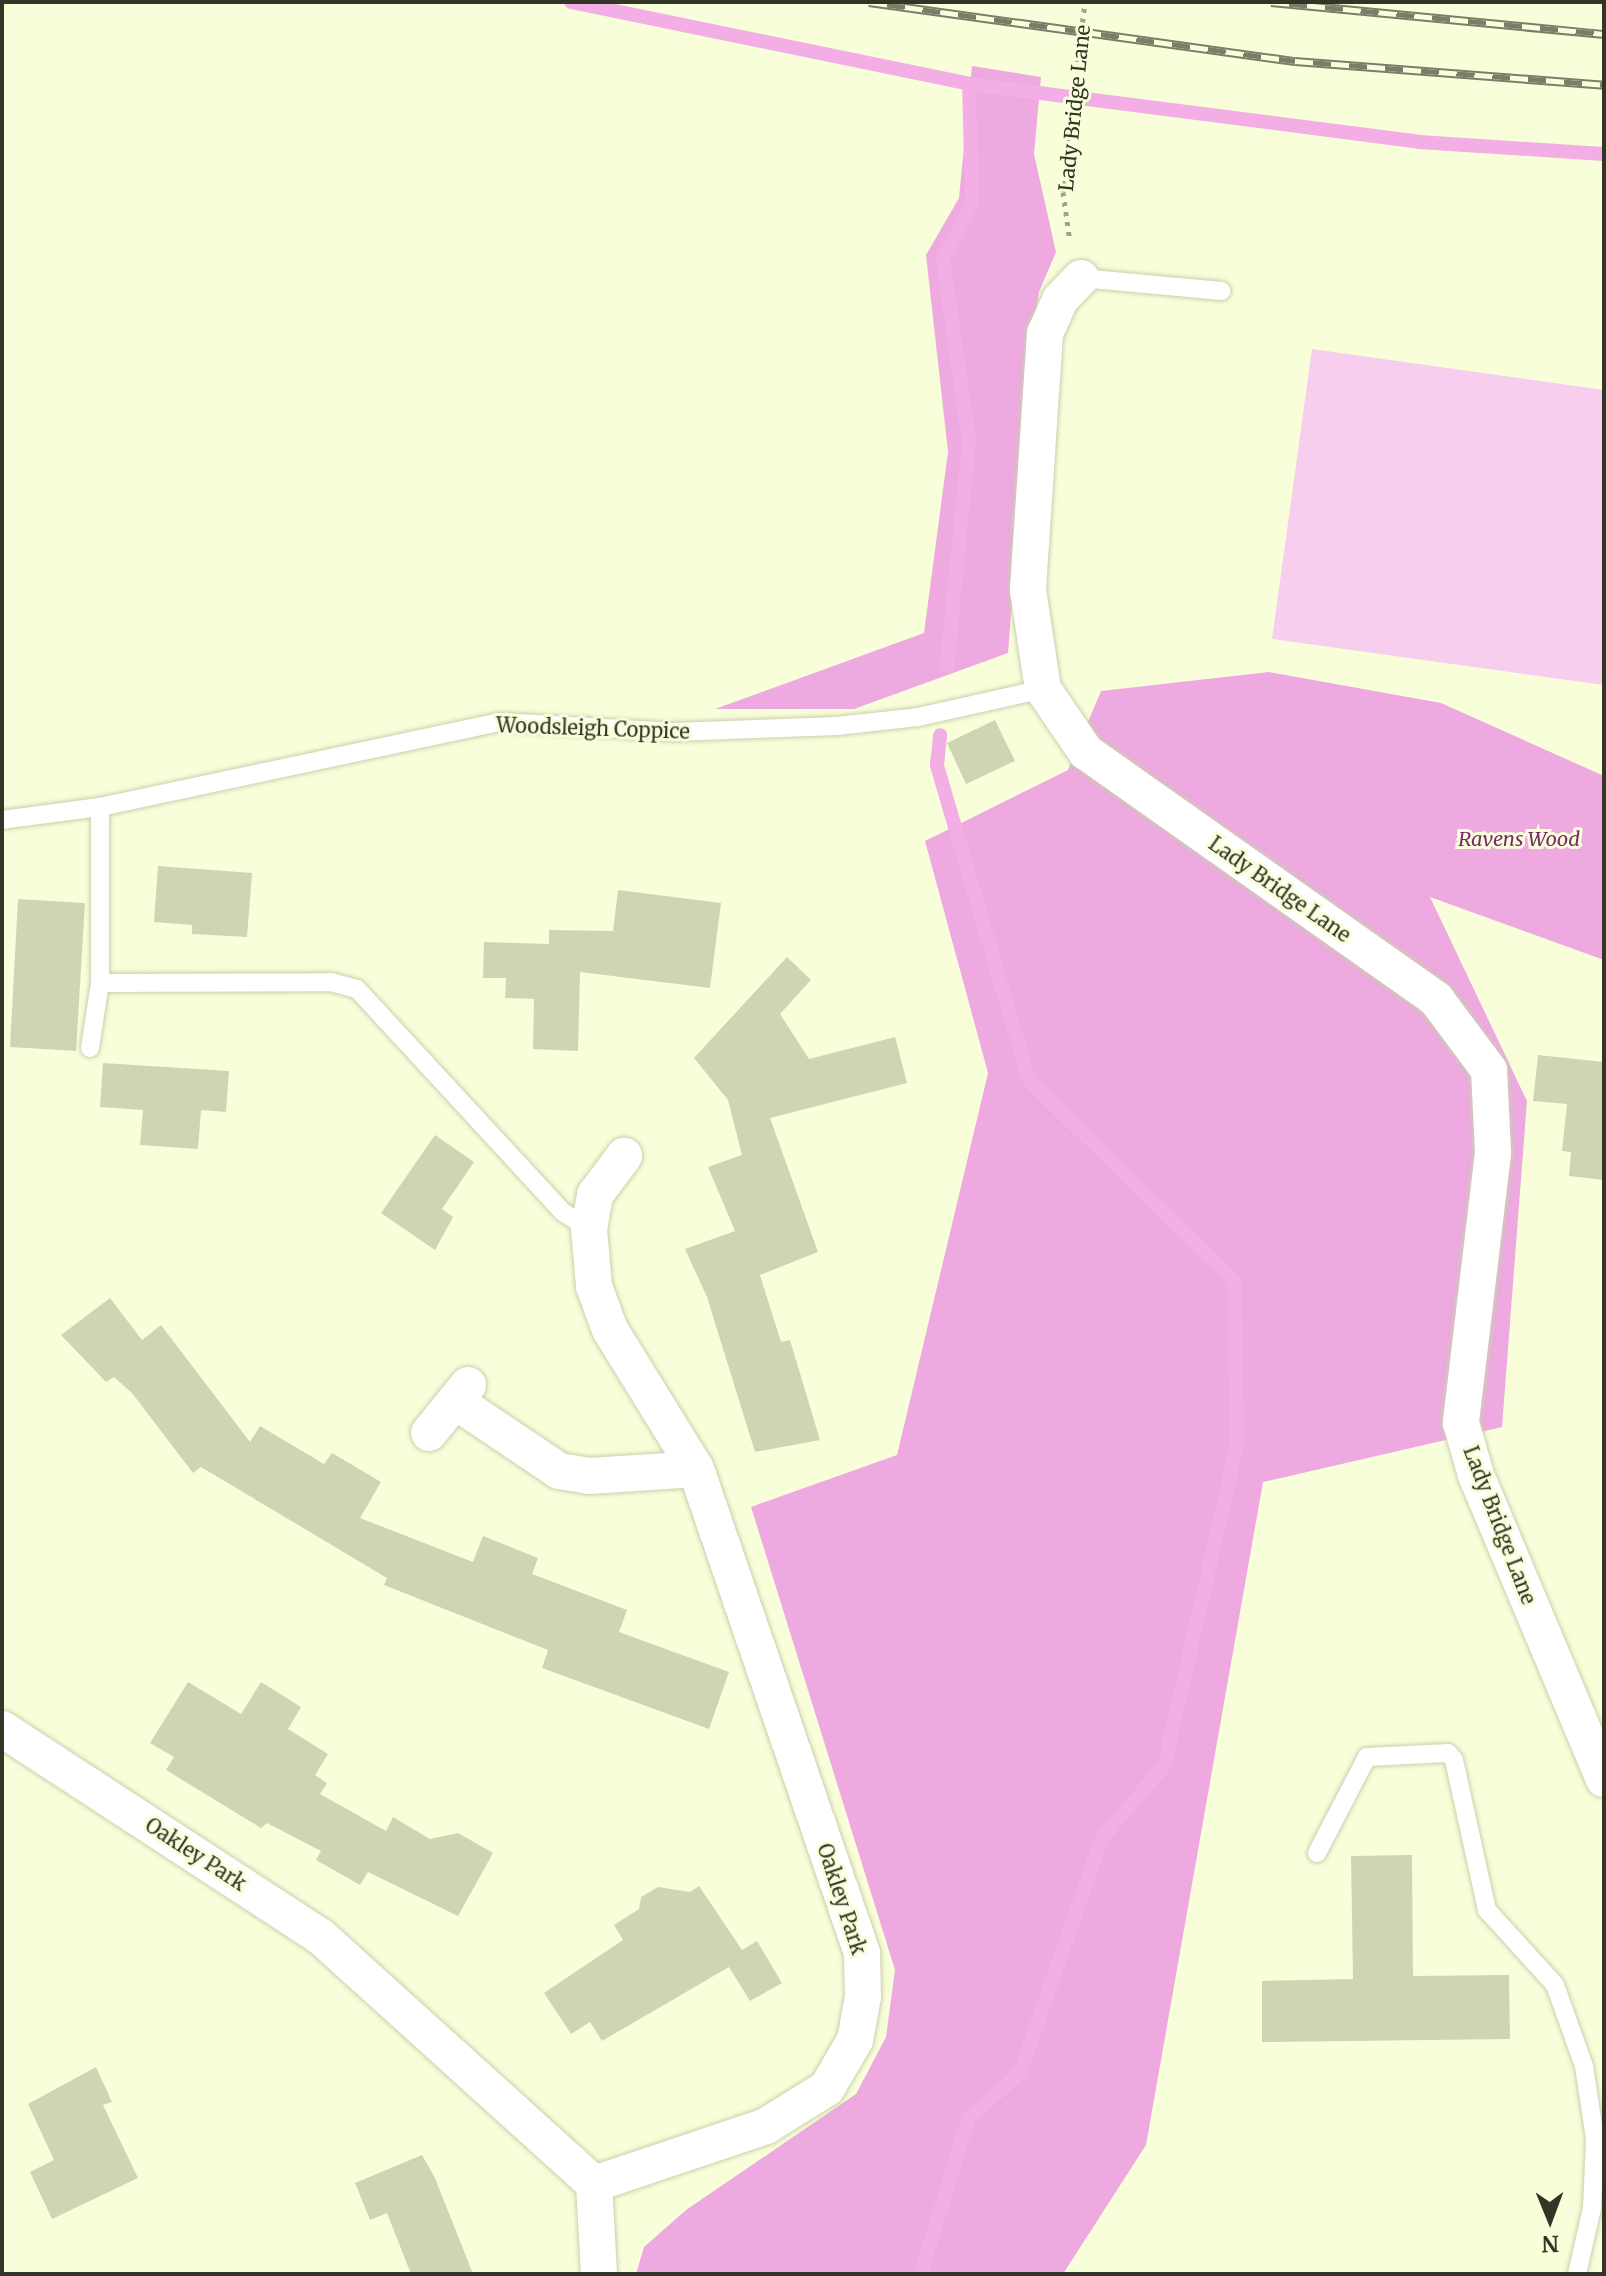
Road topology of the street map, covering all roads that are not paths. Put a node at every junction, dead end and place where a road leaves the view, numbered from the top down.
1 (1081, 278) joint
2 (1221, 291) dead end
3 (1043, 689) junction
4 (100, 807) junction
5 (2, 820) edge
6 (100, 983) junction
7 (90, 1048) dead end
8 (624, 1156) dead end
9 (589, 1229) junction
10 (429, 1433) dead end
11 (696, 1469) junction
12 (2, 1729) edge
13 (1604, 1779) edge
14 (1317, 1853) dead end
15 (594, 2184) junction
16 (599, 2274) edge
17 (1577, 2274) edge

1 - 2 lane
1 - 3 street, Lady Bridge Lane
3 - 4 lane, Woodsleigh Coppice
3 - 13 street, Lady Bridge Lane
4 - 5 lane, Woodsleigh Coppice
4 - 6 lane
6 - 7 lane
6 - 9 lane
8 - 9 street, Oakley Park
9 - 11 street, Oakley Park
10 - 11 street
11 - 15 street, Oakley Park
12 - 15 street, Oakley Park
14 - 17 lane
15 - 16 street

